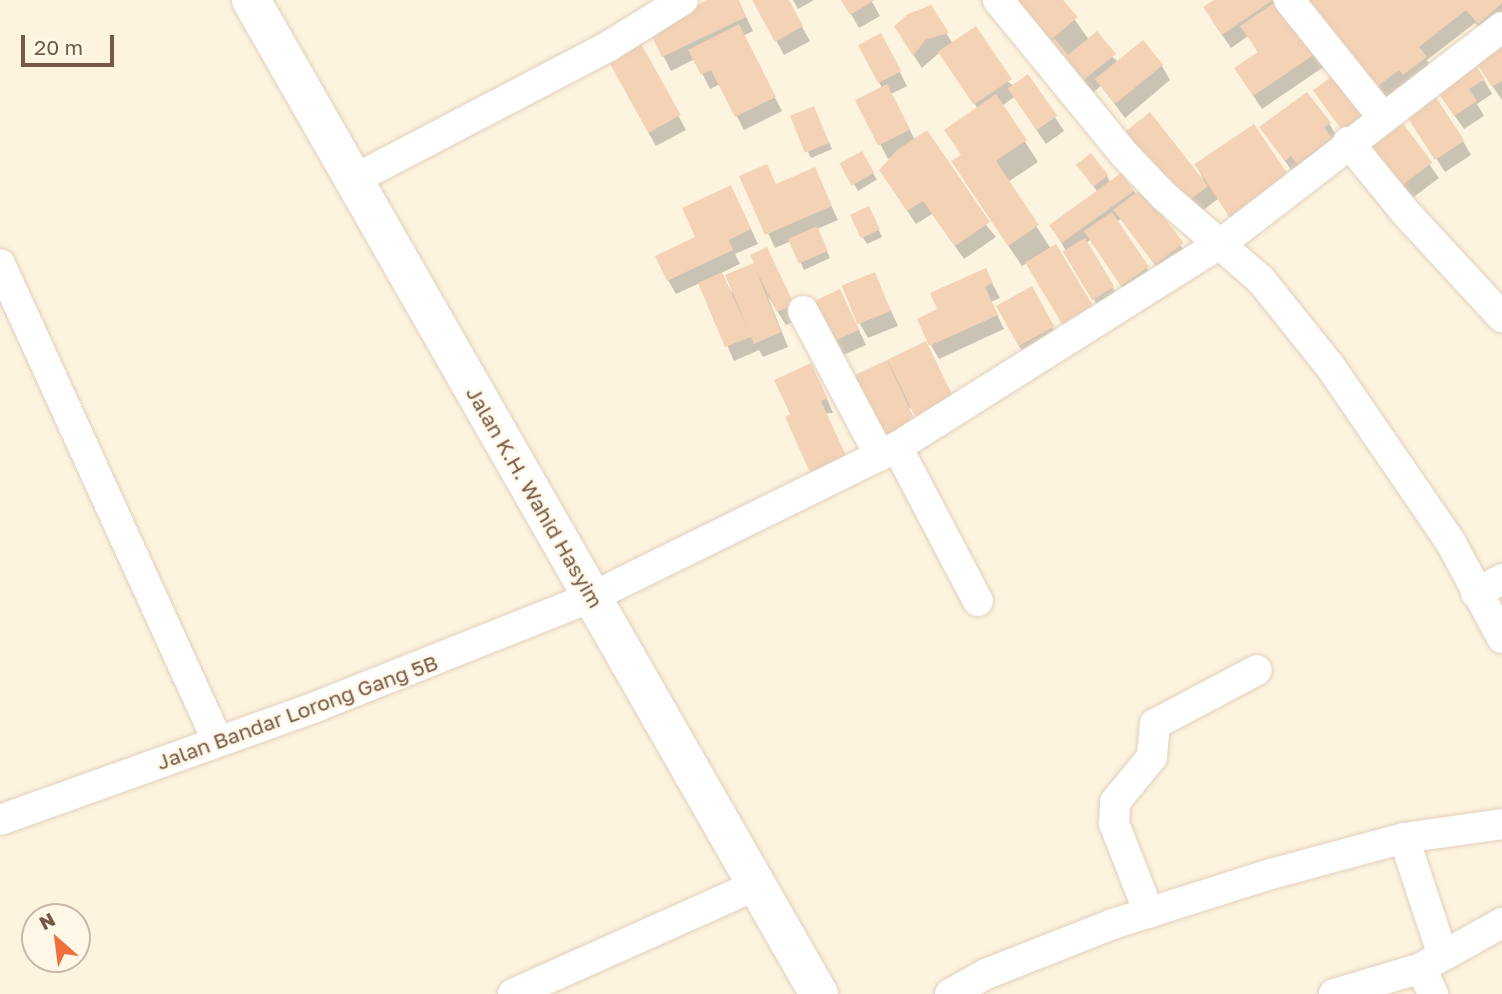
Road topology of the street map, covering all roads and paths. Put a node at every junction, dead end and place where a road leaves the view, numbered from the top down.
1 (251, 0) edge
2 (683, 0) edge
3 (998, 0) edge
4 (1289, 0) edge
5 (1502, 27) edge
6 (1382, 117) junction
7 (1348, 142) junction
8 (353, 180) junction
9 (1223, 242) junction
10 (0, 264) edge
11 (8, 303) edge
12 (803, 311) dead end
13 (1502, 317) edge
14 (888, 452) junction
15 (1489, 586) edge
16 (592, 597) junction
17 (978, 601) dead end
18 (1502, 638) edge
19 (1257, 670) dead end
20 (218, 742) junction
21 (0, 820) edge
22 (1502, 824) edge
23 (1404, 838) junction
24 (757, 885) junction
25 (1149, 913) junction
26 (1502, 923) edge
27 (1432, 973) edge
28 (513, 994) edge
29 (819, 994) edge
30 (950, 994) edge
31 (1334, 994) edge

1 - 8 main road, Jalan K.H. Wahid Hasyim
2 - 8 street
3 - 9 street
4 - 6 street
5 - 6 street, Jalan Bandar Lorong Gang 5B
6 - 7 street, Jalan Bandar Lorong Gang 5B
7 - 9 street, Jalan Bandar Lorong Gang 5B
7 - 13 street
8 - 16 main road, Jalan K.H. Wahid Hasyim
9 - 14 street, Jalan Bandar Lorong Gang 5B
9 - 15 street
10 - 11 street
11 - 20 street
12 - 14 street
14 - 16 street, Jalan Bandar Lorong Gang 5B
14 - 17 street
15 - 18 street
16 - 20 street, Jalan Bandar Lorong Gang 5B
16 - 24 main road, Jalan K.H. Wahid Hasyim
19 - 25 street
20 - 21 street, Jalan Bandar Lorong Gang 5B
22 - 23 street
23 - 25 street
23 - 27 street
24 - 28 street
24 - 29 main road, Jalan K.H. Wahid Hasyim
25 - 30 street
26 - 27 street
27 - 31 street

